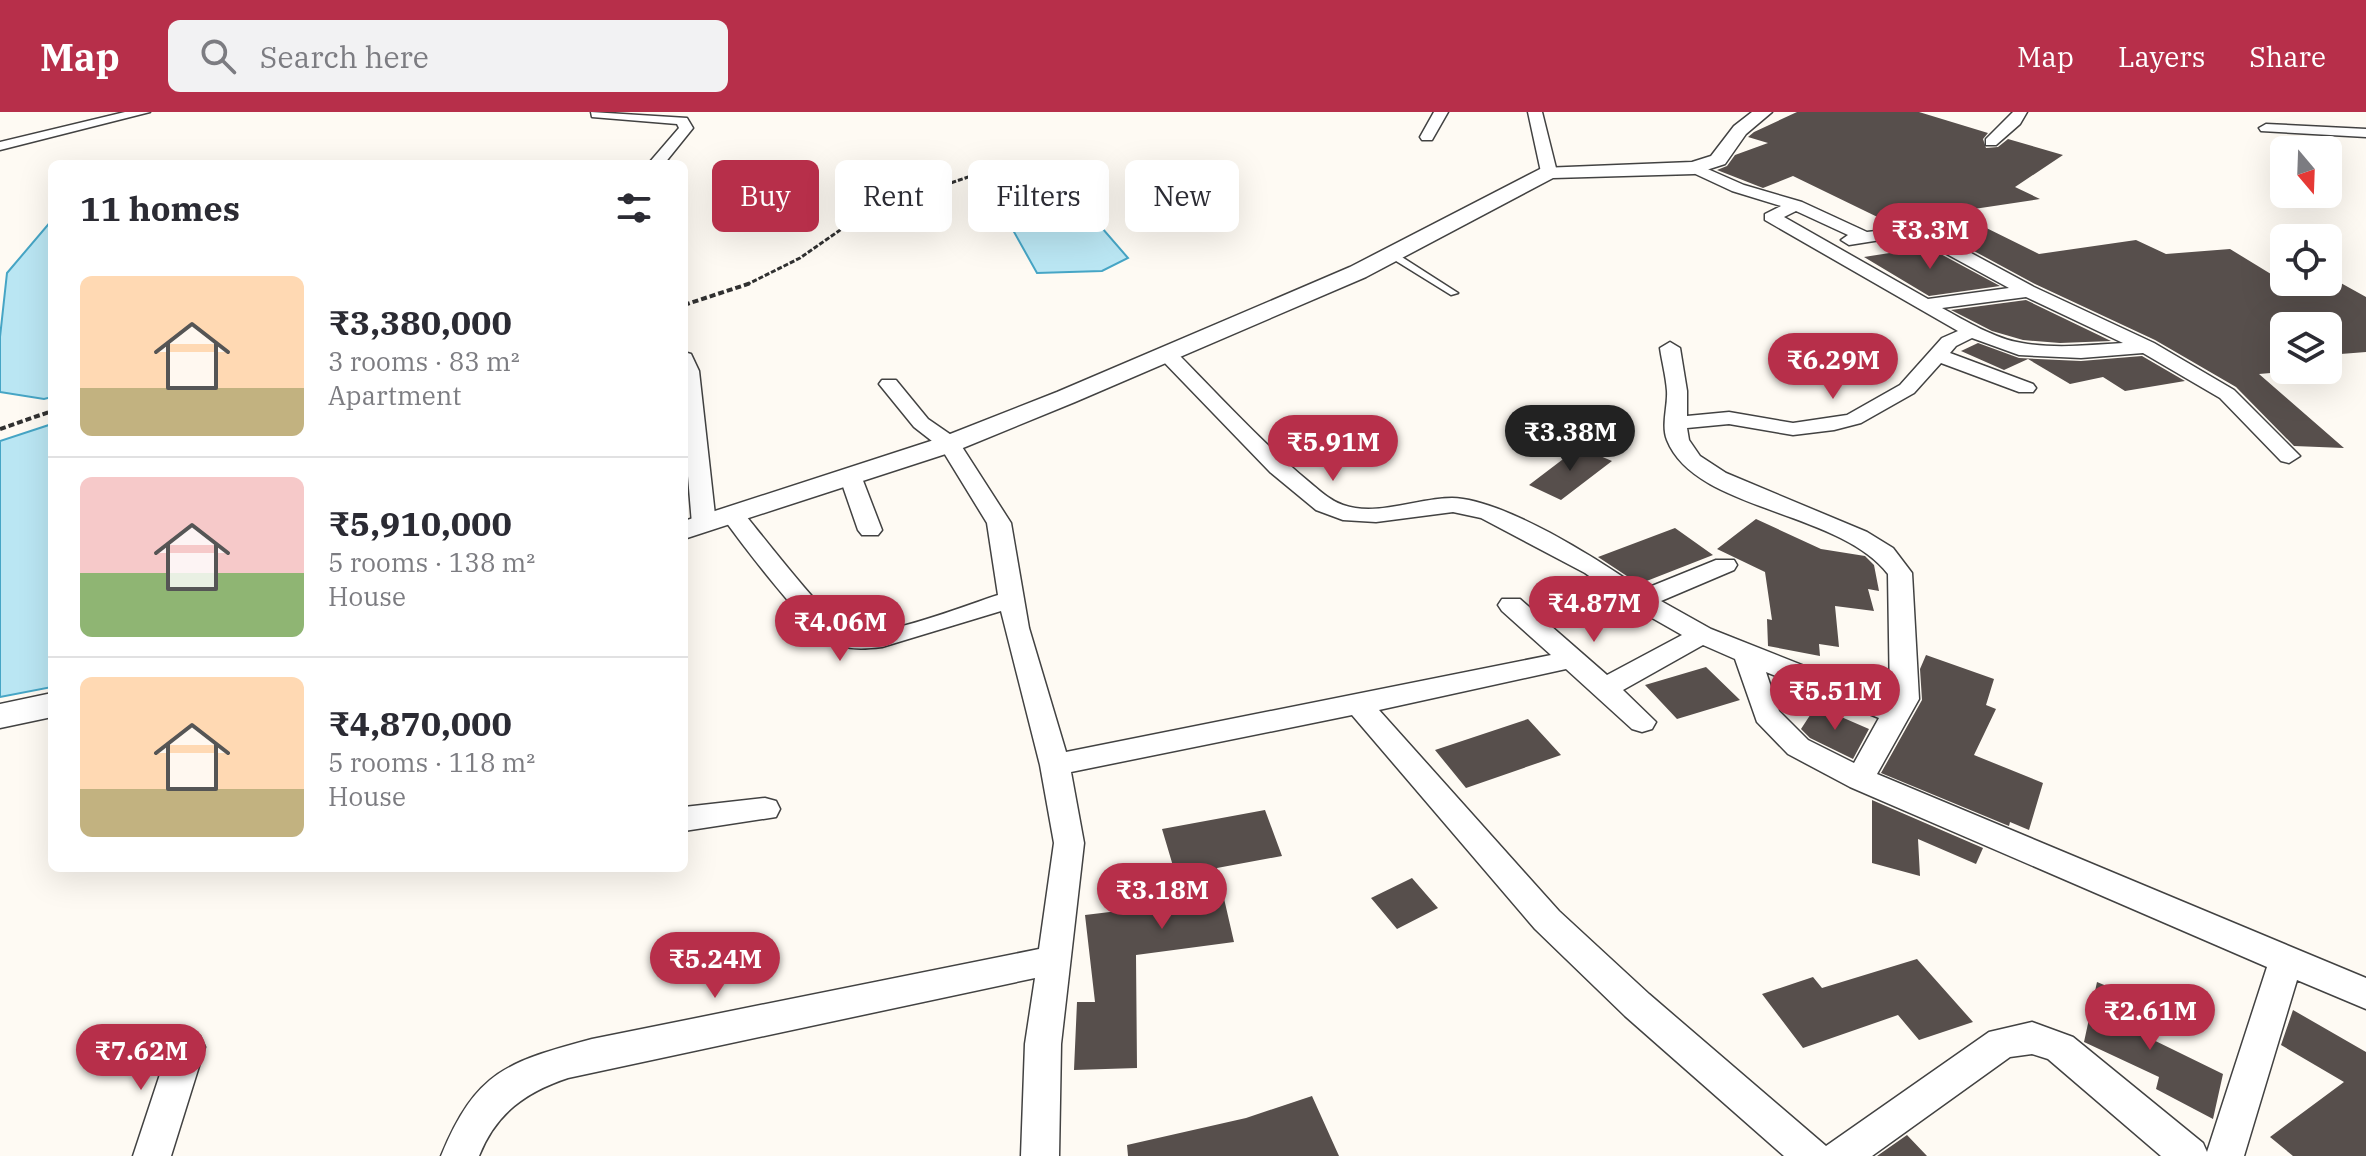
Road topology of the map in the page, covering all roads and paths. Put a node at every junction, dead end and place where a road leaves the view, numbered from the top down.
1 (143, 112) edge
2 (599, 112) edge
3 (1441, 112) edge
4 (1535, 112) edge
5 (1763, 112) edge
6 (2020, 112) edge
7 (2266, 128) dead end
8 (2366, 133) edge
9 (1427, 137) dead end
10 (1991, 142) dead end
11 (0, 146) edge
12 (659, 160) edge
13 (1694, 168) junction
14 (1549, 172) junction
15 (968, 177) edge
16 (1796, 205) junction
17 (1865, 237) junction
18 (1822, 245) junction
19 (1391, 254) junction
20 (2028, 291) junction
21 (1454, 293) dead end
22 (688, 304) edge
23 (1924, 305) junction
24 (1972, 331) junction
25 (2147, 347) junction
26 (1670, 348) dead end
27 (1166, 353) junction
28 (1936, 355) junction
29 (688, 368) edge
30 (889, 384) dead end
31 (2026, 388) dead end
32 (48, 412) edge
33 (1678, 423) junction
34 (0, 429) edge
35 (949, 444) junction
36 (2289, 456) dead end
37 (851, 478) junction
38 (733, 515) junction
39 (694, 527) edge
40 (870, 530) dead end
41 (1725, 565) dead end
42 (1011, 599) junction
43 (1640, 600) junction
44 (1511, 605) dead end
45 (1702, 635) junction
46 (1746, 653) junction
47 (1572, 659) junction
48 (1605, 688) junction
49 (1359, 705) junction
50 (48, 706) edge
51 (1898, 710) junction
52 (0, 716) edge
53 (1642, 722) dead end
54 (1055, 765) junction
55 (1860, 779) junction
56 (765, 809) dead end
57 (688, 819) edge
58 (1054, 960) junction
59 (2286, 961) junction
60 (2366, 994) edge
61 (187, 1047) dead end
62 (152, 1156) edge
63 (460, 1156) edge
64 (1040, 1156) edge
65 (1812, 1156) edge
66 (1841, 1156) edge
67 (2190, 1156) edge
68 (2225, 1156) edge

1 - 11 street
2 - 12 street
3 - 9 street
4 - 14 street
5 - 13 street
6 - 10 street
7 - 8 street
13 - 14 street
13 - 16 street
14 - 19 street
15 - 22 path
16 - 17 street
16 - 18 street
17 - 18 street
17 - 20 street
18 - 23 street
19 - 21 lane
19 - 27 street
20 - 23 street
20 - 25 street
23 - 24 street
24 - 25 street
24 - 28 street
25 - 36 street
26 - 33 street
27 - 35 street
27 - 43 street
28 - 31 street
28 - 33 street
29 - 39 street
30 - 35 street
32 - 34 path
33 - 51 street
35 - 37 street
35 - 42 street
37 - 38 street
37 - 40 street
38 - 39 street
38 - 42 street
41 - 43 street
42 - 54 street
43 - 45 street
44 - 47 street
45 - 46 street
45 - 48 street
46 - 51 street
46 - 55 street
47 - 48 street
47 - 49 street
48 - 53 street
49 - 54 street
49 - 65 street
50 - 52 street
51 - 55 street
54 - 58 street
55 - 59 street
56 - 57 street
58 - 63 street
58 - 64 street
59 - 60 street
59 - 68 street
61 - 62 street
66 - 67 street

